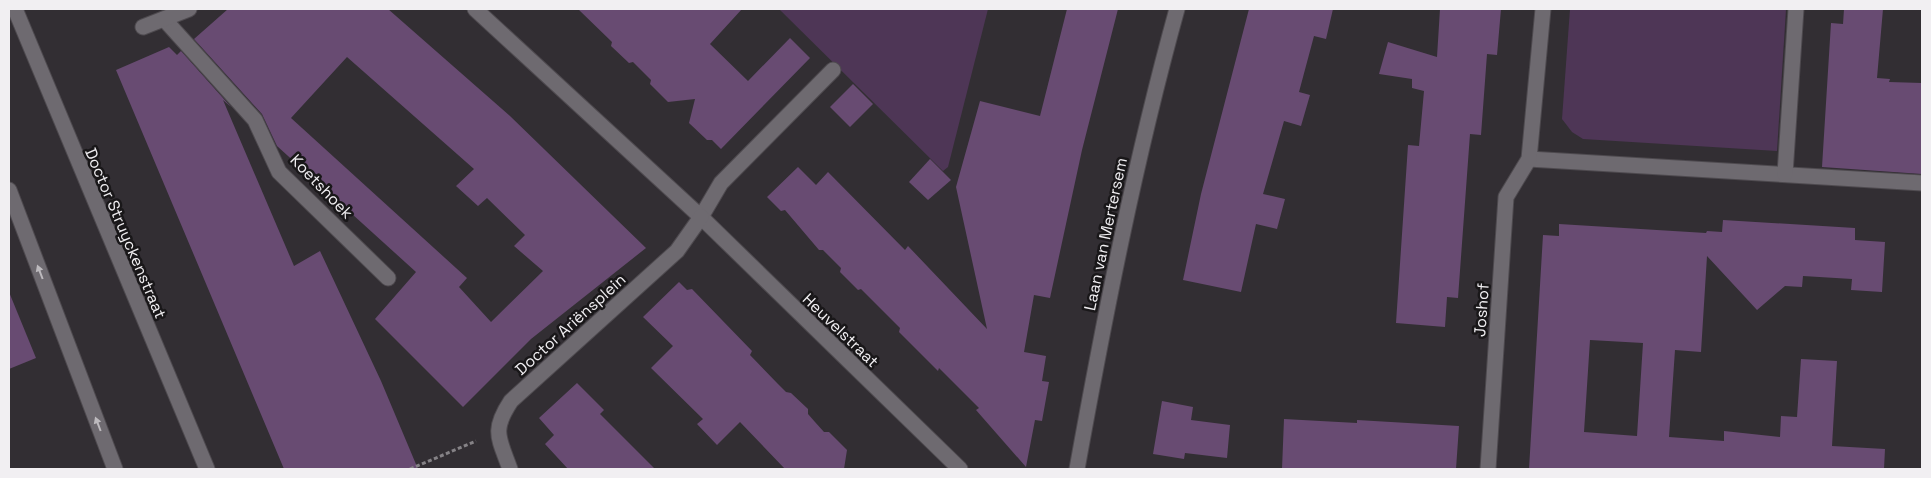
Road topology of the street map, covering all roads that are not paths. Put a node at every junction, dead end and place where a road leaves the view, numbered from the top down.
1 (15, 9) edge
2 (189, 9) edge
3 (474, 9) edge
4 (1177, 9) edge
5 (1543, 9) edge
6 (1796, 9) edge
7 (164, 19) junction
8 (144, 27) dead end
9 (833, 70) dead end
10 (1529, 159) junction
11 (1785, 174) junction
12 (1922, 183) edge
13 (9, 190) edge
14 (701, 217) junction
15 (388, 278) dead end
16 (115, 469) edge
17 (208, 469) edge
18 (510, 469) edge
19 (958, 469) edge
20 (1077, 469) edge
21 (1488, 469) edge

1 - 17 street, Doctor Struyckenstraat
2 - 7 street
3 - 14 street, Heuvelstraat
4 - 20 street, Laan van Mertersem
5 - 10 street, Joshof
6 - 11 street
7 - 8 street
7 - 15 street, Koetshoek
9 - 14 street
10 - 11 street
10 - 21 street, Joshof
11 - 12 street
16 -> 13 street
14 - 18 street, Doctor Ariënsplein
14 - 19 street, Heuvelstraat

